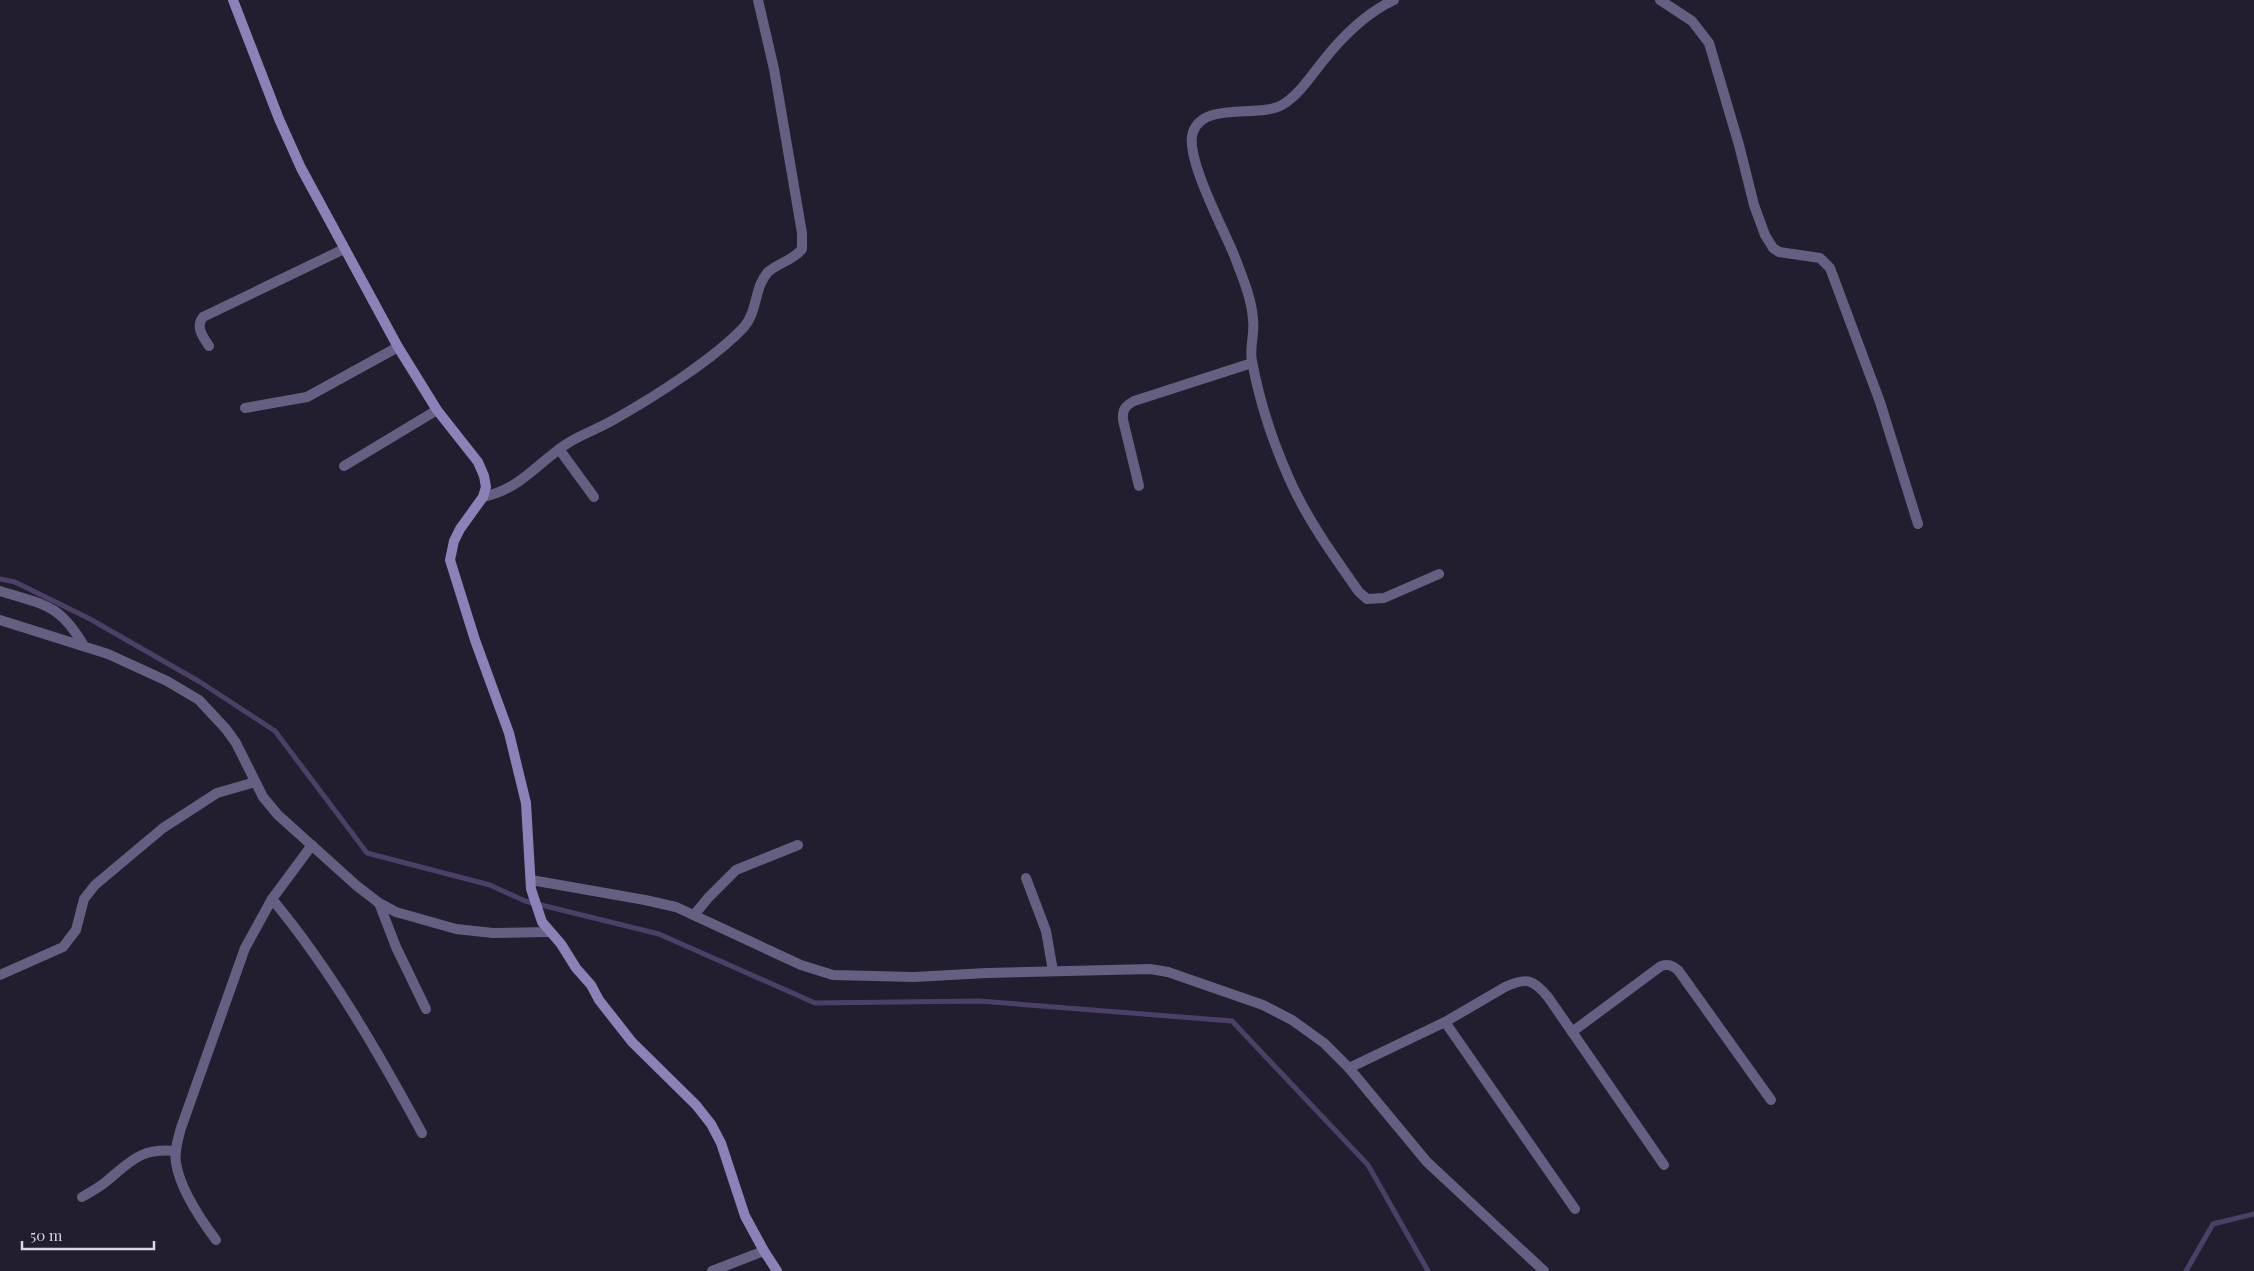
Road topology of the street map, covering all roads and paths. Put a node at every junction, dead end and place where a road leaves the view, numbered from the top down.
1 (233, 0) edge
2 (758, 0) edge
3 (1394, 0) edge
4 (1660, 0) edge
5 (344, 249) junction
6 (209, 346) dead end
7 (398, 347) junction
8 (1252, 363) junction
9 (245, 408) dead end
10 (437, 410) junction
11 (559, 449) junction
12 (344, 466) dead end
13 (1138, 486) dead end
14 (483, 497) junction
15 (594, 497) dead end
16 (1918, 524) dead end
17 (1439, 574) dead end
18 (0, 591) edge
19 (0, 620) edge
20 (84, 646) junction
21 (254, 782) junction
22 (798, 844) dead end
23 (312, 845) junction
24 (1026, 878) dead end
25 (531, 885) junction
26 (272, 899) junction
27 (379, 903) junction
28 (694, 915) junction
29 (549, 932) junction
30 (1053, 971) junction
31 (0, 975) edge
32 (426, 1009) dead end
33 (1445, 1022) junction
34 (1572, 1032) junction
35 (1349, 1068) junction
36 (1771, 1100) dead end
37 (422, 1133) dead end
38 (176, 1151) junction
39 (1664, 1165) dead end
40 (82, 1197) dead end
41 (1575, 1209) dead end
42 (216, 1240) dead end
43 (764, 1251) junction
44 (712, 1271) edge
45 (777, 1271) edge
46 (1544, 1271) edge

1 - 5 street
2 - 11 street
3 - 8 street
4 - 16 street
5 - 6 street
5 - 7 street
7 - 9 street
7 - 10 street
8 - 13 street
8 - 17 street
10 - 12 street
10 - 14 street
11 - 14 street
11 - 15 street
14 - 25 street
18 - 20 street
19 - 20 street
20 - 21 street
21 - 23 street
21 - 31 street
22 - 28 street
23 - 26 street
23 - 27 street
24 - 30 street
25 - 28 street
25 - 29 street
26 - 37 street
26 - 38 street
27 - 29 street
27 - 32 street
28 - 30 street
29 - 43 street
30 - 35 street
33 - 34 street
33 - 35 street
33 - 41 street
34 - 36 street
34 - 39 street
35 - 46 street
38 - 40 street
38 - 42 street
43 - 44 street
43 - 45 street

